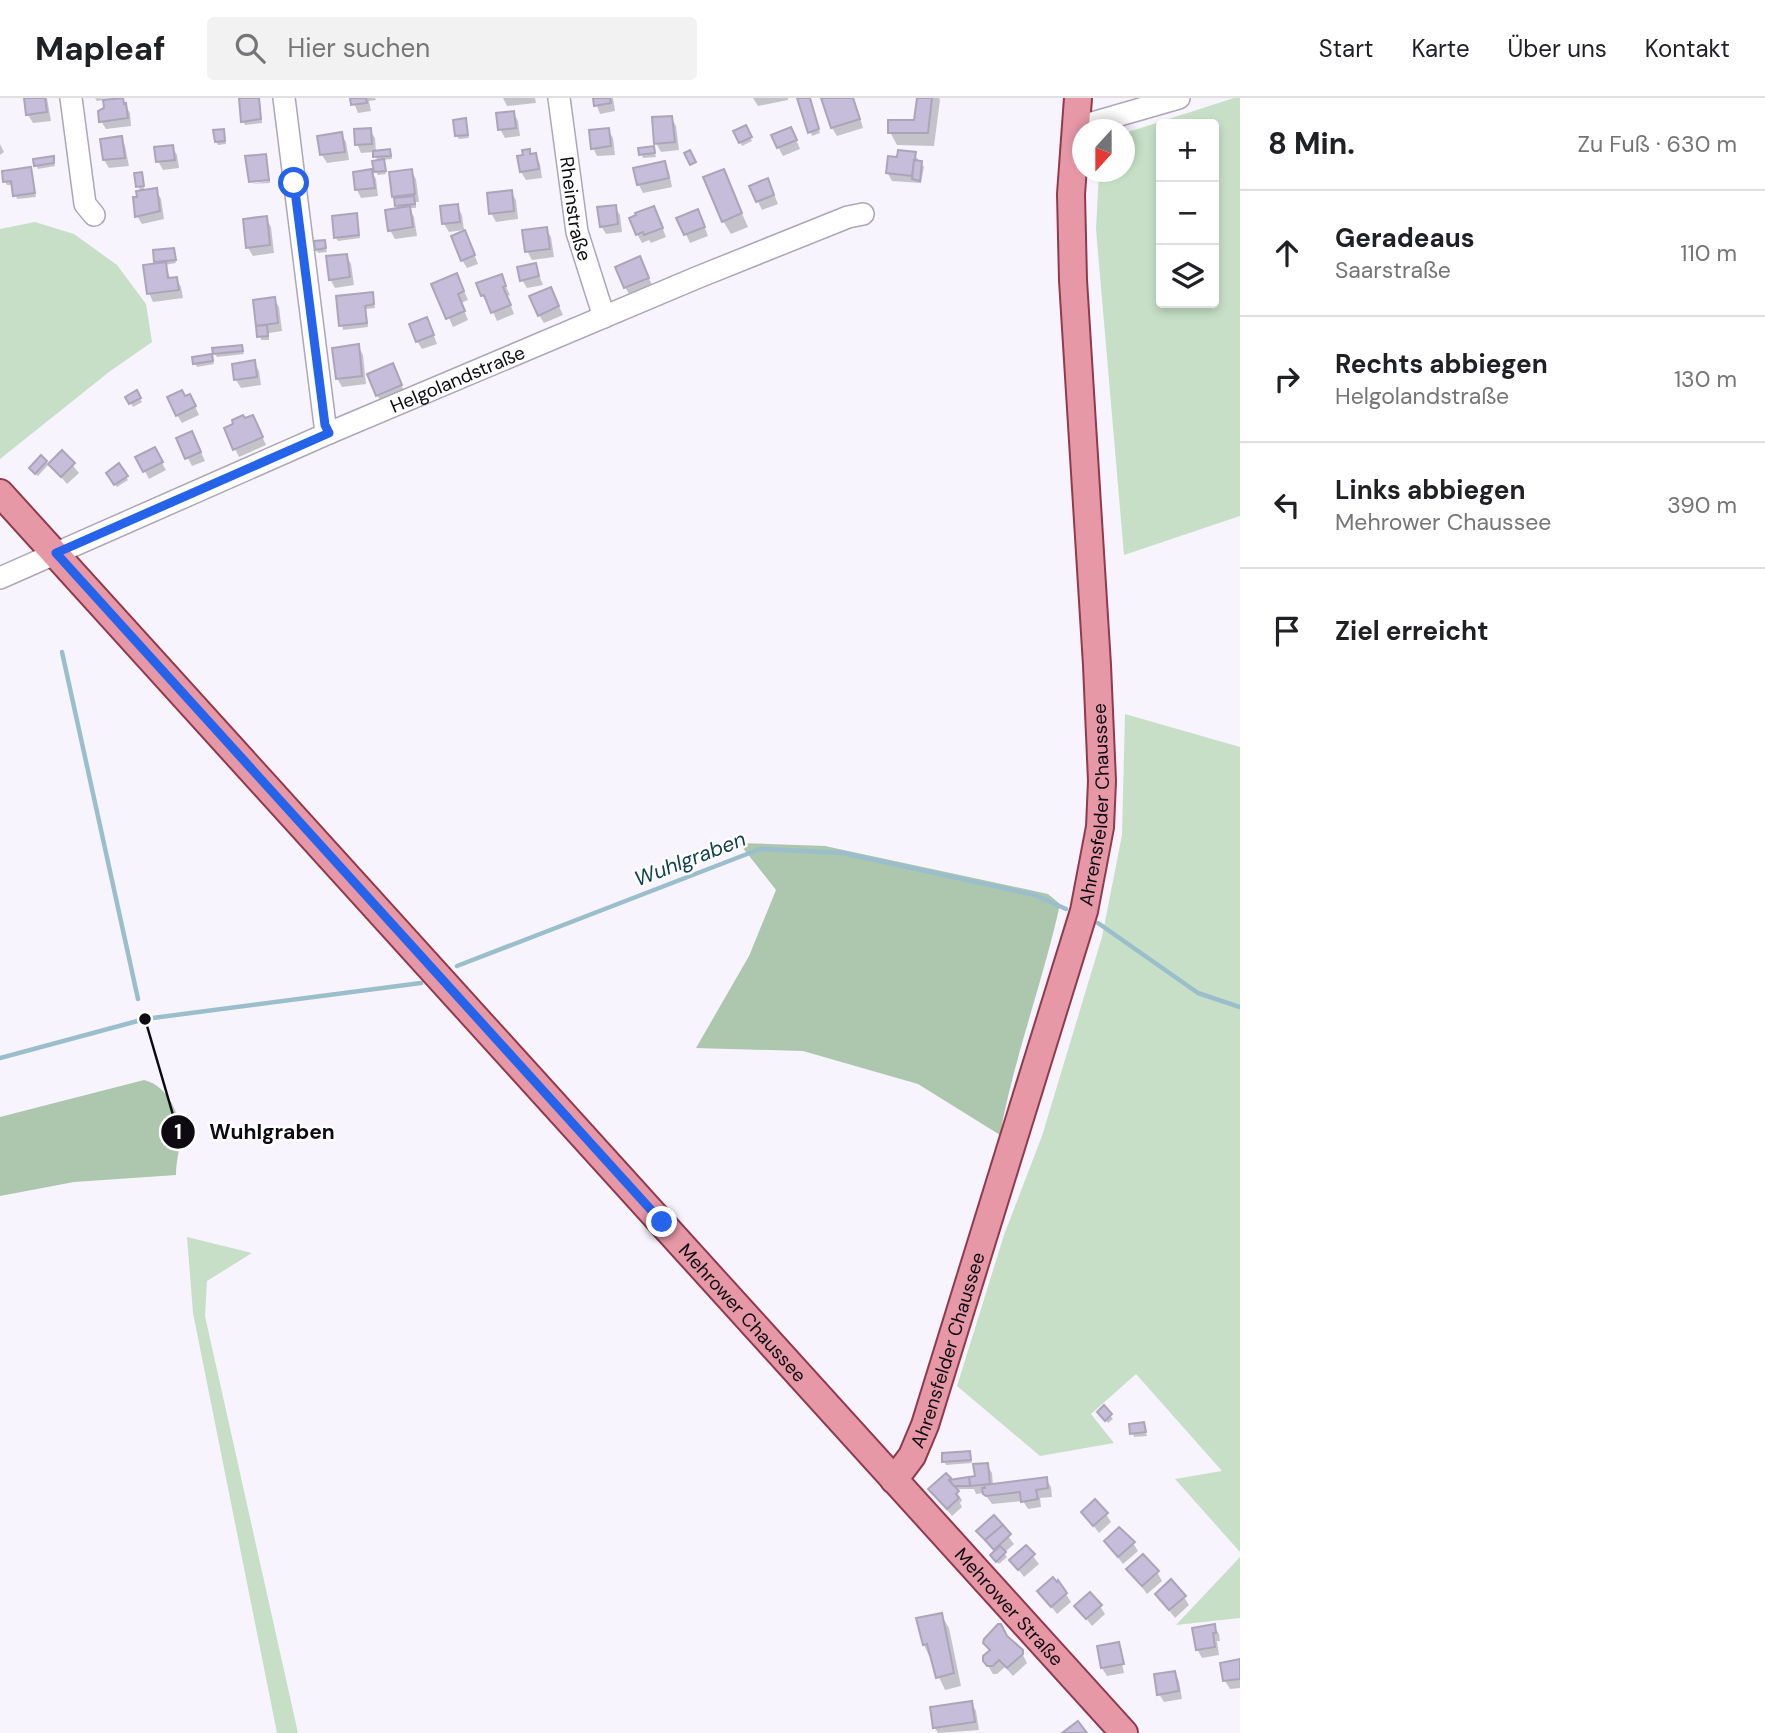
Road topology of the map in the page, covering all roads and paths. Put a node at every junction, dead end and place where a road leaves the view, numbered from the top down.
1 (71, 98) edge
2 (284, 98) edge
3 (559, 98) edge
4 (1179, 98) edge
5 (1076, 110) edge
6 (863, 214) dead end
7 (94, 215) dead end
8 (604, 317) junction
9 (329, 433) junction
10 (0, 493) edge
11 (56, 553) junction
12 (0, 578) edge
13 (894, 1480) junction
14 (1124, 1733) edge

1 - 7 street
2 - 9 street
3 - 8 street, Rheinstraße
4 - 5 street
5 - 13 main road, Ahrensfelder Chaussee
6 - 8 street, Helgolandstraße
8 - 9 street, Helgolandstraße
9 - 11 street, Helgolandstraße
10 - 11 main road, Mehrower Chaussee
11 - 12 street, Helgolandstraße
11 - 13 main road, Mehrower Chaussee
13 - 14 main road, Mehrower Straße

